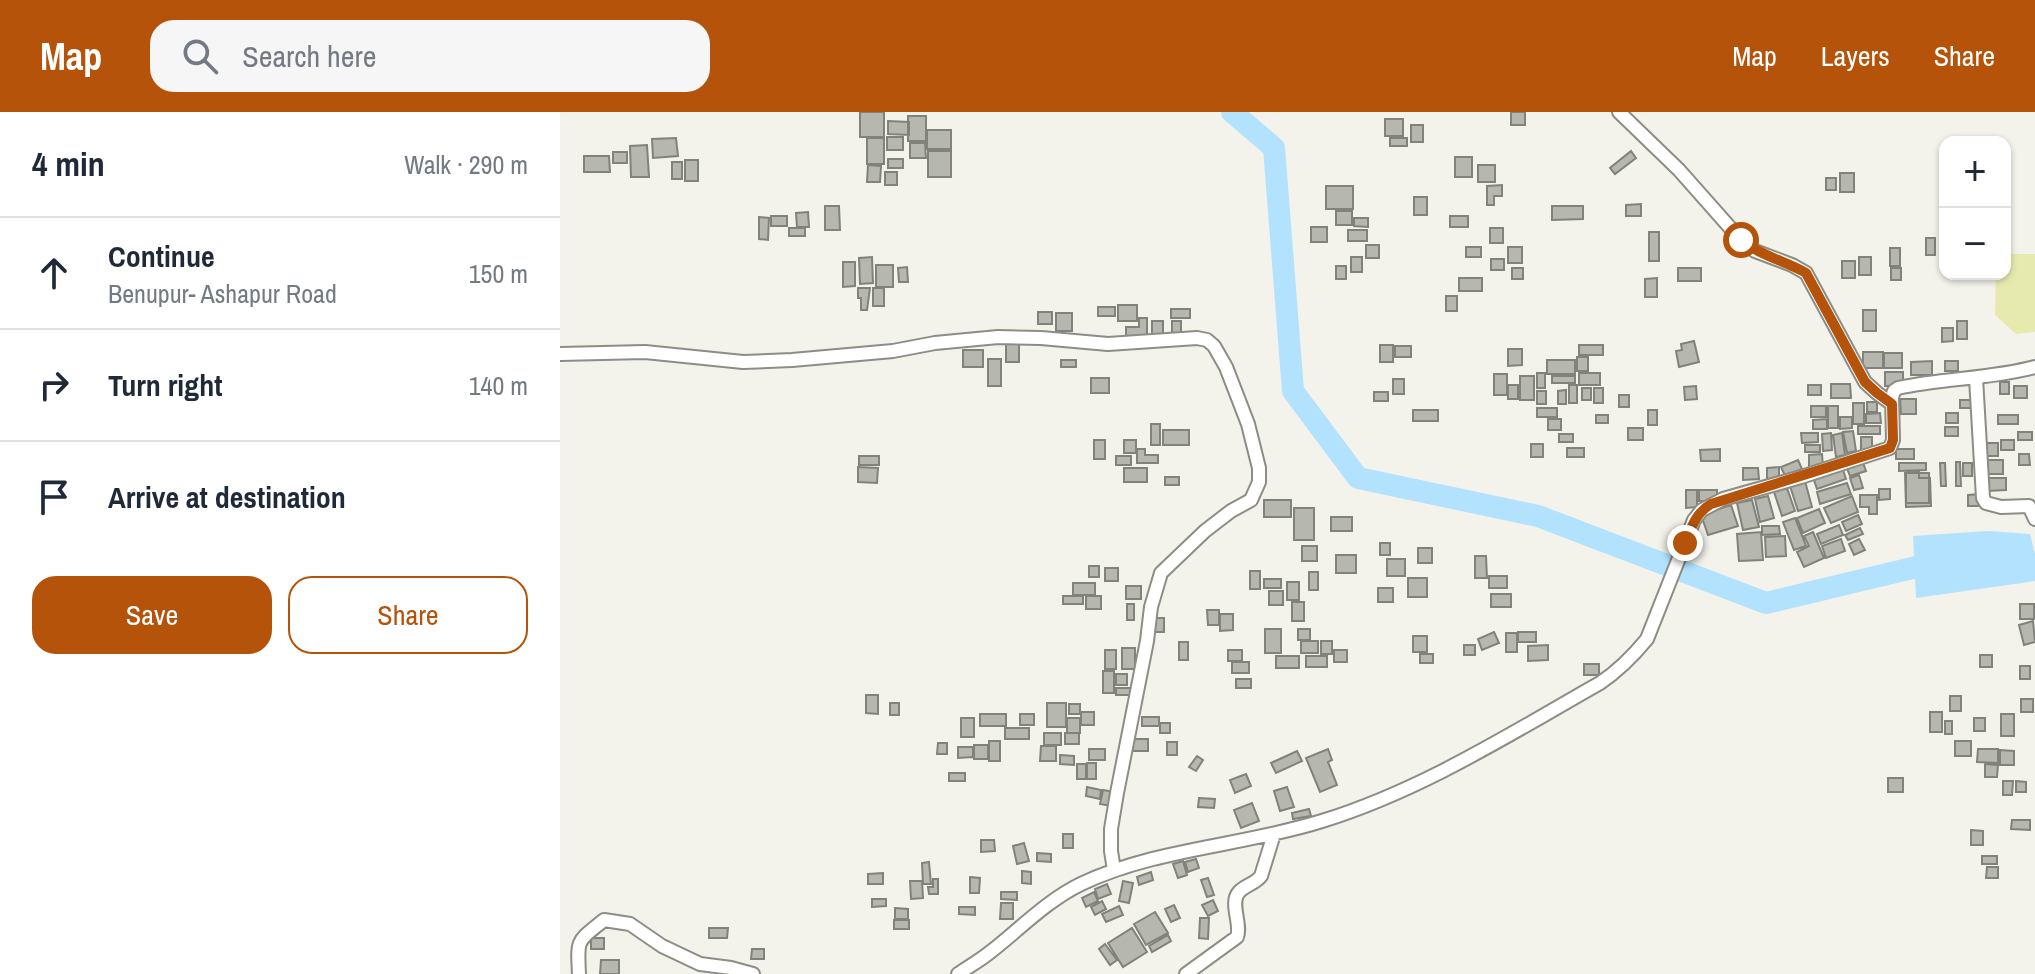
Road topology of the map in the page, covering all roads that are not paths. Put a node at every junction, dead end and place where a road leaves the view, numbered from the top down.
1 (1619, 112) edge
2 (560, 354) edge
3 (2035, 367) edge
4 (1976, 378) junction
5 (1892, 404) junction
6 (2035, 519) edge
7 (1274, 834) junction
8 (1114, 870) junction
9 (579, 974) edge
10 (753, 974) edge
11 (958, 974) edge
12 (1186, 974) edge

1 - 5 street
2 - 8 street
3 - 4 street
4 - 5 street
4 - 6 street
5 - 7 street
7 - 8 street
7 - 12 street
8 - 11 street
9 - 10 street

